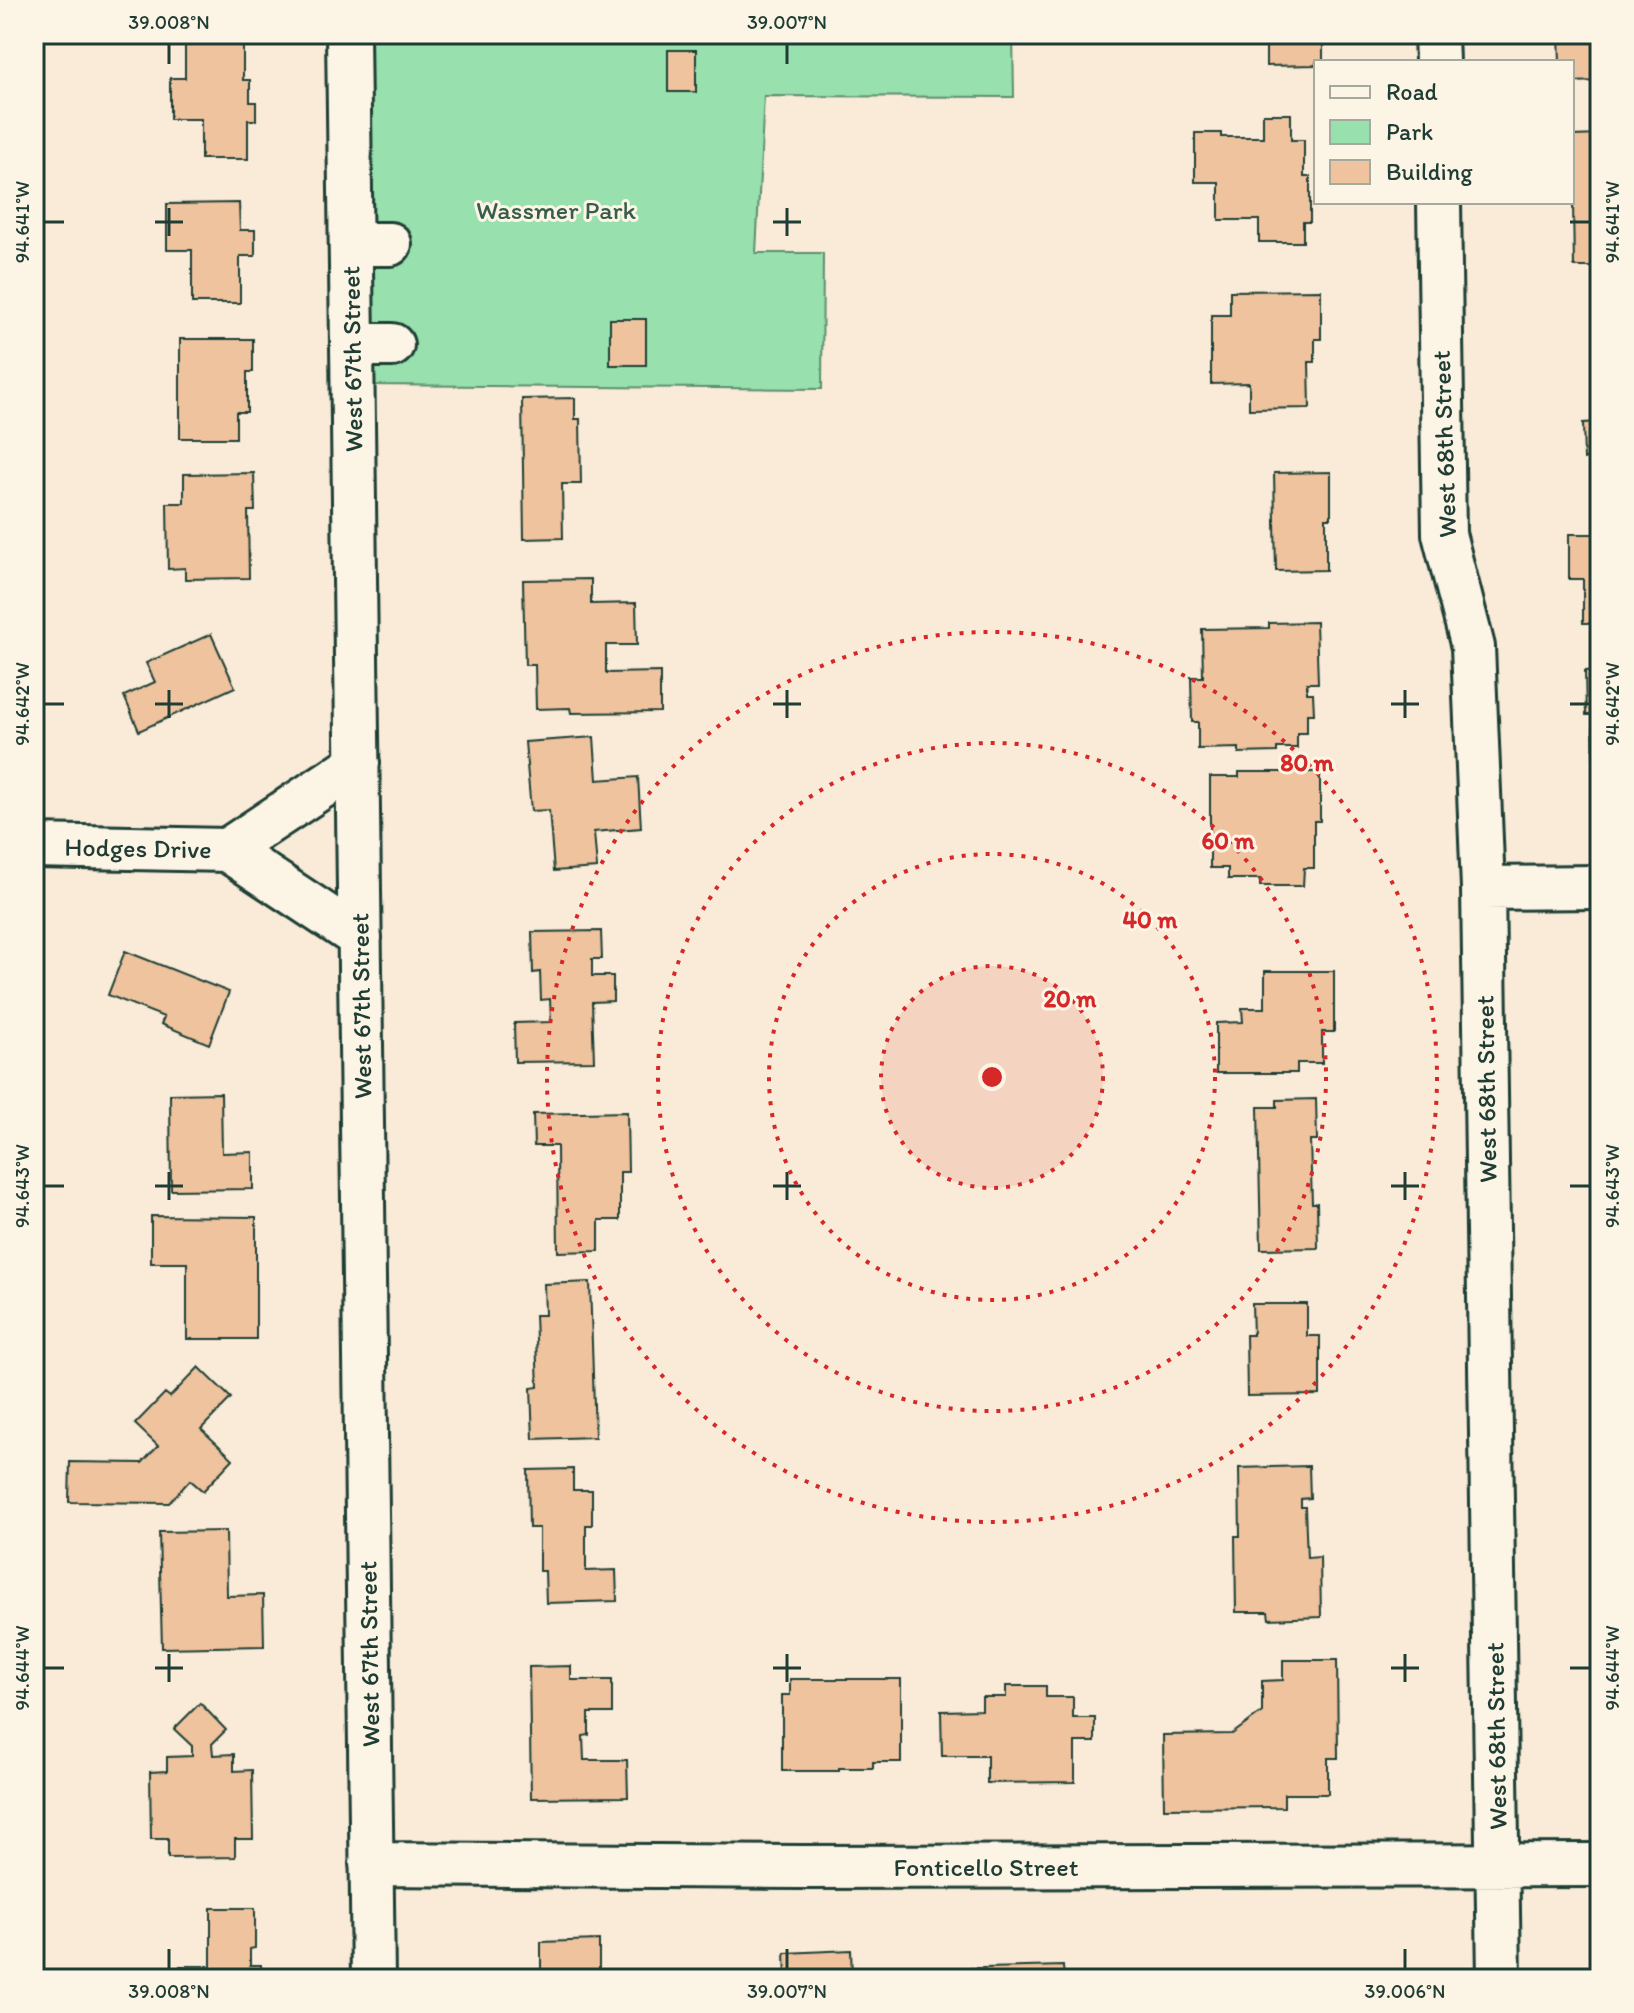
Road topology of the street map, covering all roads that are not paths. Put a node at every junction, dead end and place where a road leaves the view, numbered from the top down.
1 (348, 34) edge
2 (1436, 34) edge
3 (1437, 60) edge
4 (1439, 204) edge
5 (358, 763) junction
6 (34, 846) edge
7 (227, 850) junction
8 (1600, 887) edge
9 (1483, 888) junction
10 (360, 938) junction
11 (371, 1864) junction
12 (1497, 1864) junction
13 (1600, 1865) edge
14 (373, 1979) edge
15 (1499, 1979) edge

1 - 5 street, West 67th Street
2 - 3 street
4 - 9 street, West 68th Street
5 - 7 street
5 - 10 street, West 67th Street
6 - 7 street, Hodges Drive
7 - 10 street, Hodges Drive
8 - 9 street
9 - 12 street, West 68th Street
10 - 11 street, West 67th Street
11 - 12 street, Fonticello Street
11 - 14 street, West 67th Street
12 - 13 street, Fonticello Street
12 - 15 street, West 68th Street

